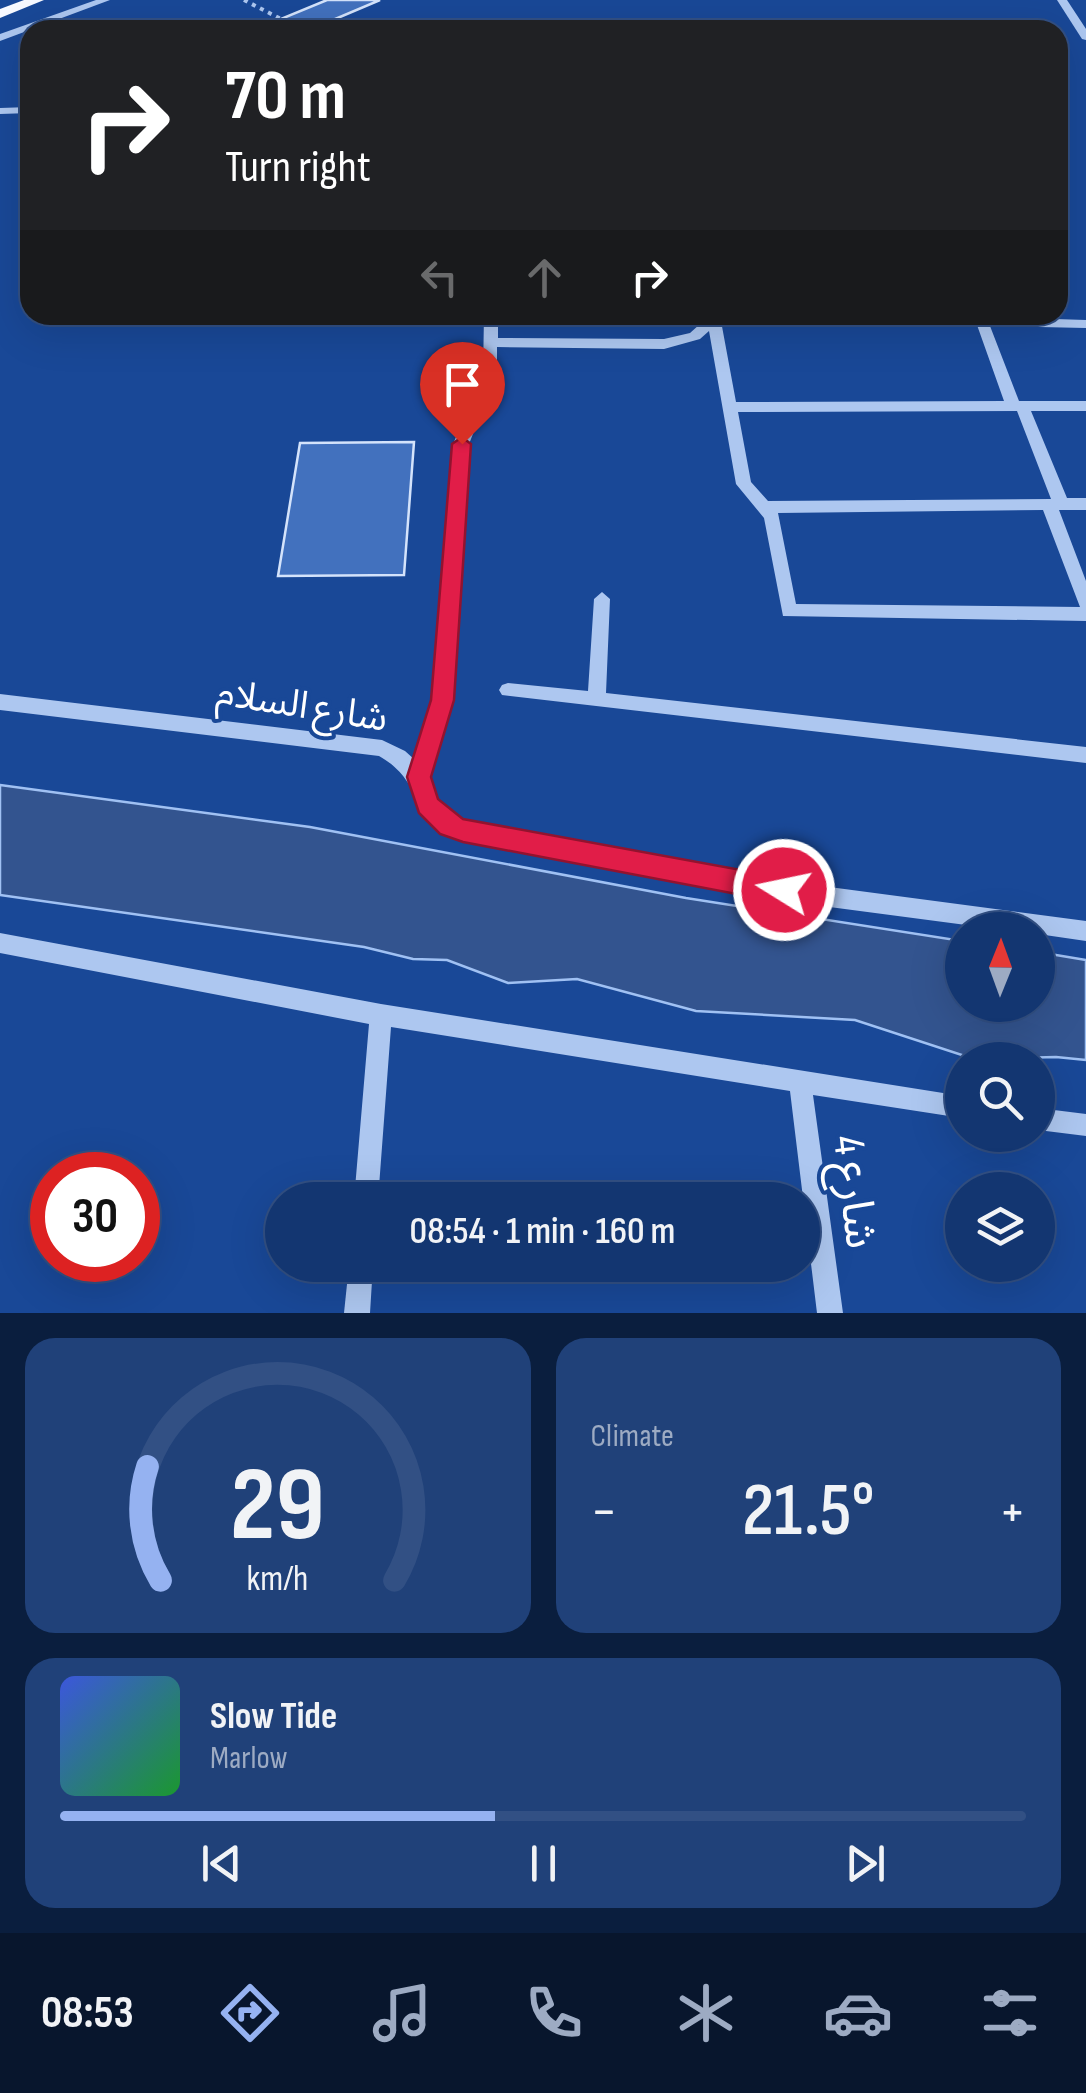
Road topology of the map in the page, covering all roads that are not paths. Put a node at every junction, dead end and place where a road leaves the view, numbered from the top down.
1 (37, 0) edge
2 (105, 0) edge
3 (1062, 0) edge
4 (0, 14) edge
5 (50, 20) edge
6 (1086, 37) edge
7 (491, 325) edge
8 (710, 325) edge
9 (722, 325) edge
10 (983, 325) edge
11 (490, 342) junction
12 (1017, 406) junction
13 (1086, 406) edge
14 (729, 407) junction
15 (1055, 504) junction
16 (1086, 504) edge
17 (766, 507) junction
18 (602, 598) dead end
19 (1086, 603) edge
20 (1086, 614) edge
21 (508, 690) dead end
22 (597, 700) junction
23 (0, 702) edge
24 (1086, 755) edge
25 (419, 777) junction
26 (1086, 931) edge
27 (0, 943) edge
28 (382, 1014) junction
29 (800, 1082) junction
30 (945, 1104) edge
31 (1055, 1120) edge
32 (1086, 1125) edge
33 (368, 1182) edge
34 (360, 1282) edge
35 (357, 1313) edge
36 (830, 1313) edge

1 - 4 main road
2 - 5 street
3 - 6 street
7 - 11 street
8 - 11 street
9 - 14 street
10 - 12 street
11 - 25 street
12 - 13 street
12 - 14 street
12 - 15 street
14 - 17 street
15 - 16 street
15 - 17 street
15 - 19 street
17 - 20 street
18 - 22 street
21 - 22 street
22 - 24 street
23 - 25 street, شارع السلام
25 - 26 street, شارع السلام
27 - 28 street
28 - 29 street
28 - 33 street
29 - 30 street
29 - 36 street, شارع 4
31 - 32 street
34 - 35 street

